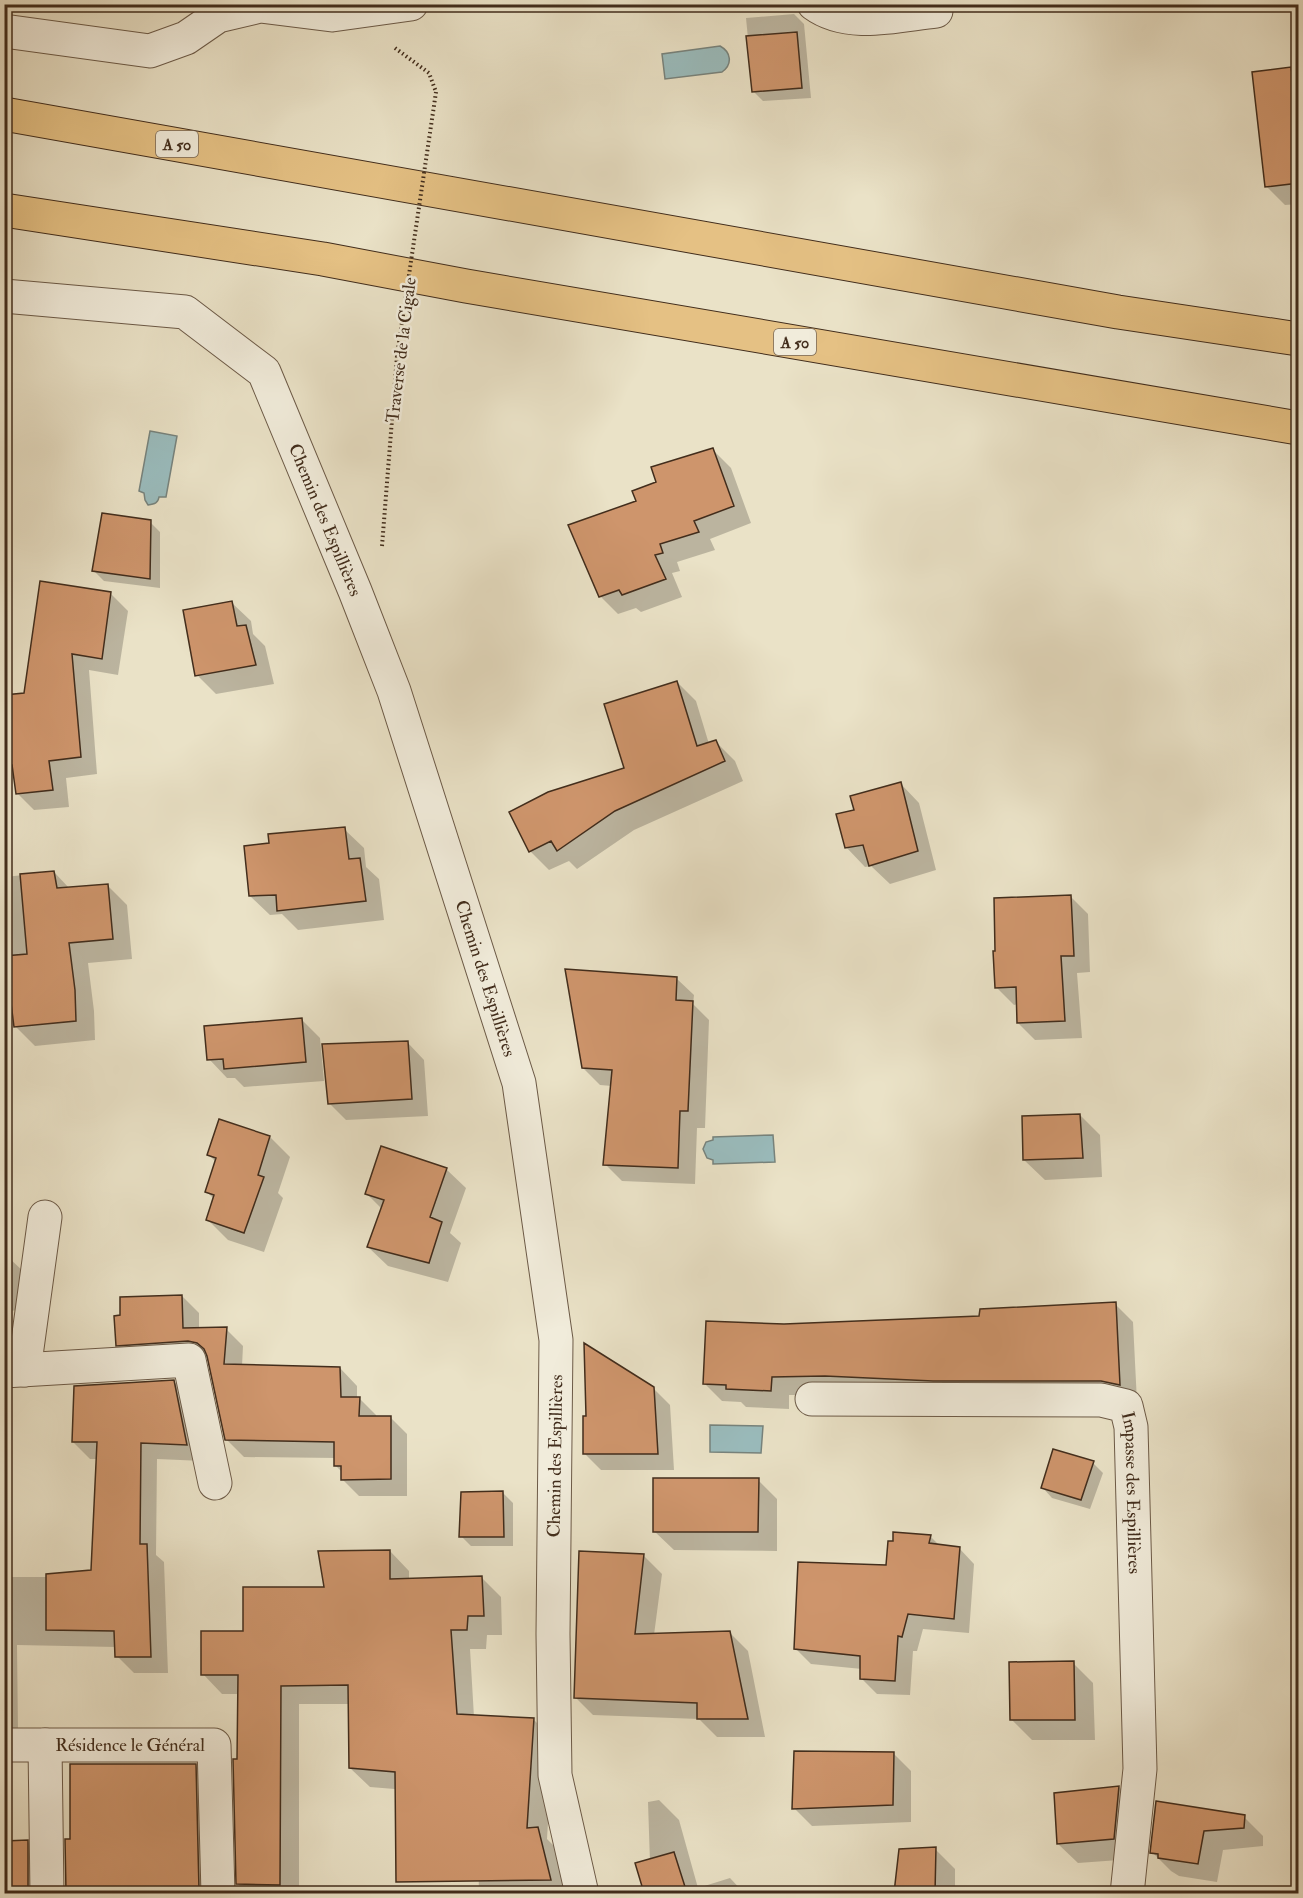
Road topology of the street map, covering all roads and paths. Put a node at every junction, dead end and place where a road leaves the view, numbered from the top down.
1 (411, 4) edge
2 (814, 4) edge
3 (216, 10) edge
4 (936, 11) dead end
5 (4, 31) edge
6 (436, 92) dead end
7 (4, 114) edge
8 (4, 210) edge
9 (4, 296) edge
10 (1299, 339) edge
11 (1299, 428) edge
12 (355, 591) junction
13 (45, 1217) dead end
14 (14, 1370) edge
15 (812, 1399) dead end
16 (215, 1483) dead end
17 (4, 1744) edge
18 (45, 1744) junction
19 (47, 1893) edge
20 (218, 1893) edge
21 (582, 1893) edge
22 (1126, 1893) edge

1 - 3 street
2 - 4 street
3 - 5 street
6 - 12 path, Traverse de la Cigale, bridge
7 - 10 highway, A 50
8 - 11 highway, A 50
9 - 12 street, Chemin des Espillières
12 - 21 street, Chemin des Espillières
13 - 14 street
14 - 16 street
15 - 22 street, Impasse des Espillières
17 - 18 street
18 - 19 street, Résidence le Général
18 - 20 street, Résidence le Général

